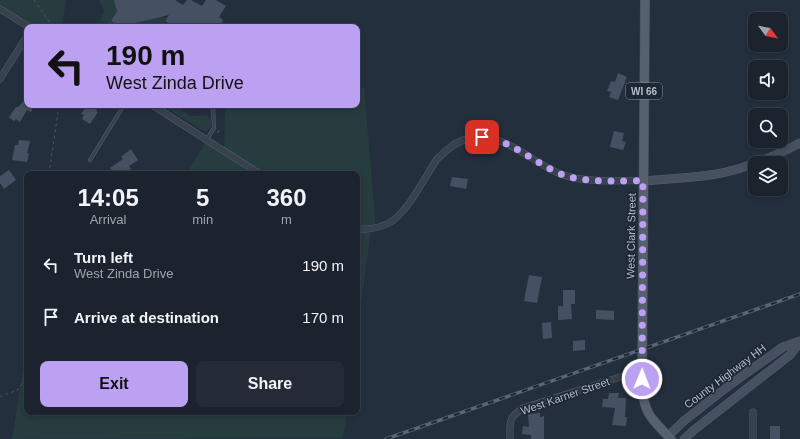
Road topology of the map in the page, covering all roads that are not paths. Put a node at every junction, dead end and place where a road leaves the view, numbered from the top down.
1 (645, 0) edge
2 (0, 9) edge
3 (24, 24) edge
4 (24, 41) edge
5 (0, 79) edge
6 (122, 108) edge
7 (157, 108) edge
8 (213, 108) edge
9 (207, 140) junction
10 (800, 143) edge
11 (90, 160) dead end
12 (255, 171) edge
13 (643, 181) junction
14 (360, 229) edge
15 (800, 342) edge
16 (642, 370) junction
17 (753, 412) dead end
18 (668, 438) edge
19 (510, 439) edge
20 (684, 439) edge
21 (753, 439) edge

1 - 13 main road, West Clark Street / WI 66
2 - 3 street
4 - 5 street
6 - 11 lane
7 - 9 street
8 - 9 lane
9 - 12 street
10 - 13 main road
13 - 14 street
13 - 16 main road, West Clark Street / WI 66
15 - 18 main road, County Highway HH
15 - 20 main road, County Highway HH
16 - 18 main road, West Clark Street / WI 66
16 - 19 street, West Karner Street
17 - 21 street

